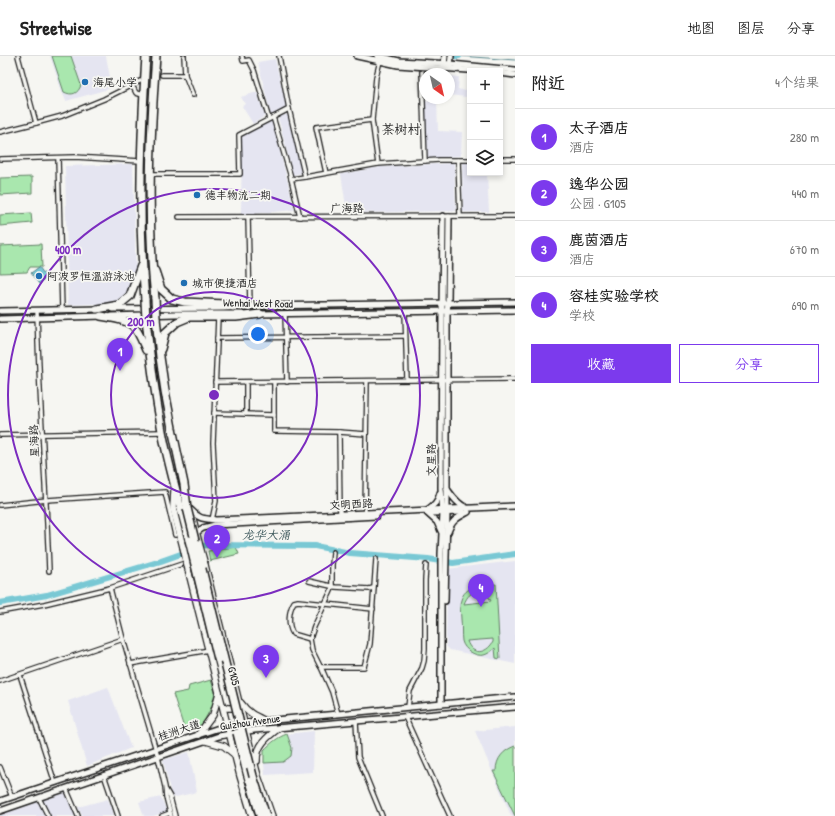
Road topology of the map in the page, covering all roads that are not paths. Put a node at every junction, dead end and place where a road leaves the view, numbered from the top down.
1 (18, 56) edge
2 (146, 56) edge
3 (156, 56) edge
4 (184, 56) edge
5 (242, 56) edge
6 (279, 56) edge
7 (357, 56) edge
8 (445, 56) edge
9 (451, 56) edge
10 (379, 58) edge
11 (447, 66) junction
12 (467, 69) edge
13 (515, 70) edge
14 (503, 73) edge
15 (162, 75) dead end
16 (185, 75) junction
17 (515, 75) edge
18 (140, 81) dead end
19 (132, 85) junction
20 (143, 95) junction
21 (193, 95) dead end
22 (423, 104) edge
23 (289, 109) junction
24 (273, 116) junction
25 (269, 119) junction
26 (372, 120) junction
27 (36, 123) junction
28 (0, 132) edge
29 (58, 158) junction
30 (0, 159) edge
31 (503, 159) edge
32 (515, 159) edge
33 (458, 160) junction
34 (467, 160) edge
35 (140, 161) junction
36 (425, 161) junction
37 (378, 164) junction
38 (326, 173) junction
39 (150, 174) junction
40 (305, 176) junction
41 (291, 179) junction
42 (446, 216) junction
43 (460, 216) junction
44 (515, 216) edge
45 (179, 217) dead end
46 (248, 217) junction
47 (300, 217) junction
48 (151, 262) junction
49 (142, 264) junction
50 (515, 302) edge
51 (442, 303) junction
52 (448, 303) junction
53 (250, 306) junction
54 (233, 307) junction
55 (97, 309) junction
56 (37, 310) junction
57 (62, 310) junction
58 (515, 310) edge
59 (0, 311) edge
60 (405, 312) junction
61 (444, 312) junction
62 (260, 314) junction
63 (285, 314) junction
64 (101, 316) junction
65 (218, 317) junction
66 (0, 319) edge
67 (37, 319) junction
68 (405, 336) junction
69 (286, 337) junction
70 (217, 338) junction
71 (150, 357) junction
72 (160, 357) junction
73 (515, 379) edge
74 (407, 380) junction
75 (444, 380) junction
76 (367, 381) junction
77 (215, 382) junction
78 (246, 382) junction
79 (274, 382) junction
80 (287, 382) junction
81 (214, 413) junction
82 (246, 414) junction
83 (274, 415) junction
84 (162, 432) junction
85 (338, 432) junction
86 (42, 434) junction
87 (366, 434) junction
88 (0, 435) edge
89 (175, 486) junction
90 (444, 488) junction
91 (47, 500) junction
92 (0, 505) edge
93 (515, 506) edge
94 (189, 509) junction
95 (515, 509) edge
96 (468, 510) junction
97 (444, 511) junction
98 (426, 512) junction
99 (365, 513) junction
100 (340, 514) junction
101 (212, 520) junction
102 (197, 532) junction
103 (175, 535) dead end
104 (444, 535) junction
105 (333, 552) dead end
106 (376, 559) dead end
107 (182, 564) dead end
108 (426, 565) dead end
109 (50, 571) dead end
110 (309, 581) dead end
111 (332, 587) junction
112 (110, 588) junction
113 (373, 588) junction
114 (325, 605) junction
115 (373, 609) junction
116 (0, 612) edge
117 (123, 639) junction
118 (310, 639) junction
119 (209, 650) junction
120 (130, 664) junction
121 (321, 667) junction
122 (20, 675) junction
123 (0, 681) edge
124 (220, 693) junction
125 (515, 697) edge
126 (239, 700) junction
127 (443, 704) junction
128 (223, 706) junction
129 (408, 707) junction
130 (515, 707) edge
131 (338, 714) junction
132 (405, 717) junction
133 (266, 721) junction
134 (356, 721) junction
135 (245, 724) junction
136 (228, 727) junction
137 (279, 728) junction
138 (246, 731) junction
139 (230, 734) junction
140 (198, 735) junction
141 (206, 741) junction
142 (155, 749) junction
143 (235, 756) junction
144 (158, 757) junction
145 (255, 762) junction
146 (0, 767) edge
147 (238, 768) junction
148 (104, 776) junction
149 (258, 776) junction
150 (55, 783) junction
151 (165, 787) junction
152 (66, 788) junction
153 (12, 797) junction
154 (39, 798) junction
155 (0, 801) edge
156 (0, 811) edge
157 (170, 815) edge
158 (48, 816) edge
159 (78, 816) edge
160 (118, 816) edge
161 (162, 816) edge
162 (174, 816) edge
163 (252, 816) edge
164 (261, 816) edge
165 (266, 816) edge
166 (272, 816) edge
167 (382, 816) edge
168 (450, 816) edge

1 - 27 street
2 - 20 highway
3 - 39 highway, G105
4 - 16 street
5 - 25 street
6 - 23 street
7 - 10 main road
8 - 11 main road
9 - 11 main road
10 - 11 main road
10 - 26 street
11 - 12 main road
11 - 13 main road
14 - 17 main road
15 - 16 street
16 - 21 street
18 - 19 street
19 - 20 street
19 - 27 street
20 - 35 highway
22 - 36 street
23 - 24 street
23 - 40 street
24 - 25 street
24 - 41 street
25 - 39 street
26 - 37 street
26 - 38 street
27 - 28 street
29 - 30 street
29 - 35 street
29 - 57 street
31 - 32 street
33 - 34 street
33 - 36 street
33 - 43 street
35 - 49 highway
36 - 37 street
37 - 38 street
38 - 40 street
39 - 48 highway, G105
40 - 41 street
41 - 47 street
42 - 43 street, 广海路
42 - 47 street, 广海路
42 - 51 main road, 文星路
42 - 52 main road, 文星路
43 - 44 street, 广海路
45 - 46 street, 广海路
46 - 47 street, 广海路
46 - 53 street
48 - 54 highway
48 - 72 highway, G105, bridge
49 - 55 highway
49 - 71 highway, bridge
50 - 52 main road, Wenhai West Road
51 - 52 main road, Wenhai West Road
51 - 53 main road, Wenhai West Road
51 - 61 main road, 文星路
52 - 61 main road, 文星路
53 - 54 main road, Wenhai West Road
54 - 55 main road, Wenhai West Road
55 - 57 main road, Wenhai West Road
56 - 57 main road, Wenhai West Road
56 - 59 main road, Wenhai West Road
56 - 67 street, 星海路
58 - 61 main road, Wenhai West Road
60 - 61 main road, Wenhai West Road
60 - 63 main road, Wenhai West Road
60 - 68 street
61 - 75 main road, 文星路
62 - 63 main road, Wenhai West Road
62 - 64 main road, Wenhai West Road
62 - 65 highway
63 - 69 street
64 - 67 main road, Wenhai West Road
64 - 71 highway
65 - 70 street
65 - 72 highway
66 - 67 main road, Wenhai West Road
67 - 86 street, 星海路
68 - 69 street
68 - 74 street
69 - 70 street
69 - 80 street
70 - 77 street
71 - 84 highway, G105
72 - 94 highway, G105
73 - 75 street
74 - 75 street
74 - 76 street
75 - 90 main road, 文星路
76 - 80 street
76 - 87 street
77 - 78 street
77 - 81 street
78 - 79 street
78 - 82 street
79 - 80 street
79 - 83 street
81 - 82 street
81 - 101 street
82 - 83 street
83 - 85 street
84 - 86 street
84 - 89 highway, G105
85 - 87 street
85 - 100 street
86 - 88 street
86 - 91 street, 星海路
87 - 99 street
89 - 119 main road, bridge
89 - 164 highway, G105 / G105, bridge
90 - 96 main road
90 - 97 main road, 文星路
90 - 98 main road
91 - 92 street
91 - 103 street
91 - 109 street, 星海路
93 - 96 main road, 文明西路
94 - 101 main road, 文明西路
94 - 102 main road
94 - 165 highway, G105, bridge
95 - 96 main road, 文明西路
96 - 97 main road, 文明西路
96 - 104 main road
97 - 98 main road, 文明西路
97 - 104 main road, 文星路
98 - 99 main road, 文明西路
98 - 102 main road, 文明西路
98 - 104 main road
99 - 100 main road, 文明西路
100 - 101 main road, 文明西路
102 - 126 main road, bridge
104 - 127 main road, 文星路
105 - 111 street
106 - 113 street
107 - 112 street
108 - 129 street
110 - 111 street
111 - 113 street
111 - 114 street
112 - 116 street
112 - 117 street
113 - 115 street
114 - 115 street
114 - 118 street
114 - 118 street
115 - 121 street
117 - 120 street
117 - 122 street
118 - 121 street
119 - 120 street
119 - 124 main road
120 - 142 street
121 - 131 street
122 - 123 street
122 - 150 street
124 - 128 main road
124 - 140 main road
125 - 127 main road, 桂洲大道
126 - 128 main road
126 - 133 main road
126 - 135 main road
127 - 129 main road, 桂洲大道
128 - 136 main road
129 - 131 main road, 桂洲大道
130 - 132 main road, Guizhou Avenue
131 - 133 main road, 桂洲大道
132 - 134 main road, Guizhou Avenue
132 - 168 street
133 - 135 main road, 桂洲大道
134 - 137 main road, Guizhou Avenue
134 - 167 street
135 - 136 main road, 桂洲大道
135 - 138 main road
136 - 139 main road
136 - 140 main road, 桂洲大道
137 - 138 main road, Guizhou Avenue
137 - 149 main road
138 - 139 main road, Guizhou Avenue
138 - 145 main road
139 - 141 main road, Guizhou Avenue
139 - 143 main road
140 - 142 main road, 桂洲大道
141 - 143 main road
141 - 144 main road, Guizhou Avenue
142 - 144 street
142 - 150 main road, 桂洲大道
143 - 147 main road
144 - 148 main road, Guizhou Avenue
144 - 151 street
145 - 147 main road
145 - 149 main road
146 - 153 street
147 - 163 main road
148 - 152 main road, Guizhou Avenue
148 - 160 street
149 - 166 main road
150 - 153 main road, 桂洲大道
151 - 157 street
151 - 162 street
152 - 154 main road, Guizhou Avenue
152 - 159 street
153 - 155 main road, 桂洲大道
154 - 156 main road, Guizhou Avenue
154 - 158 street
157 - 161 street

